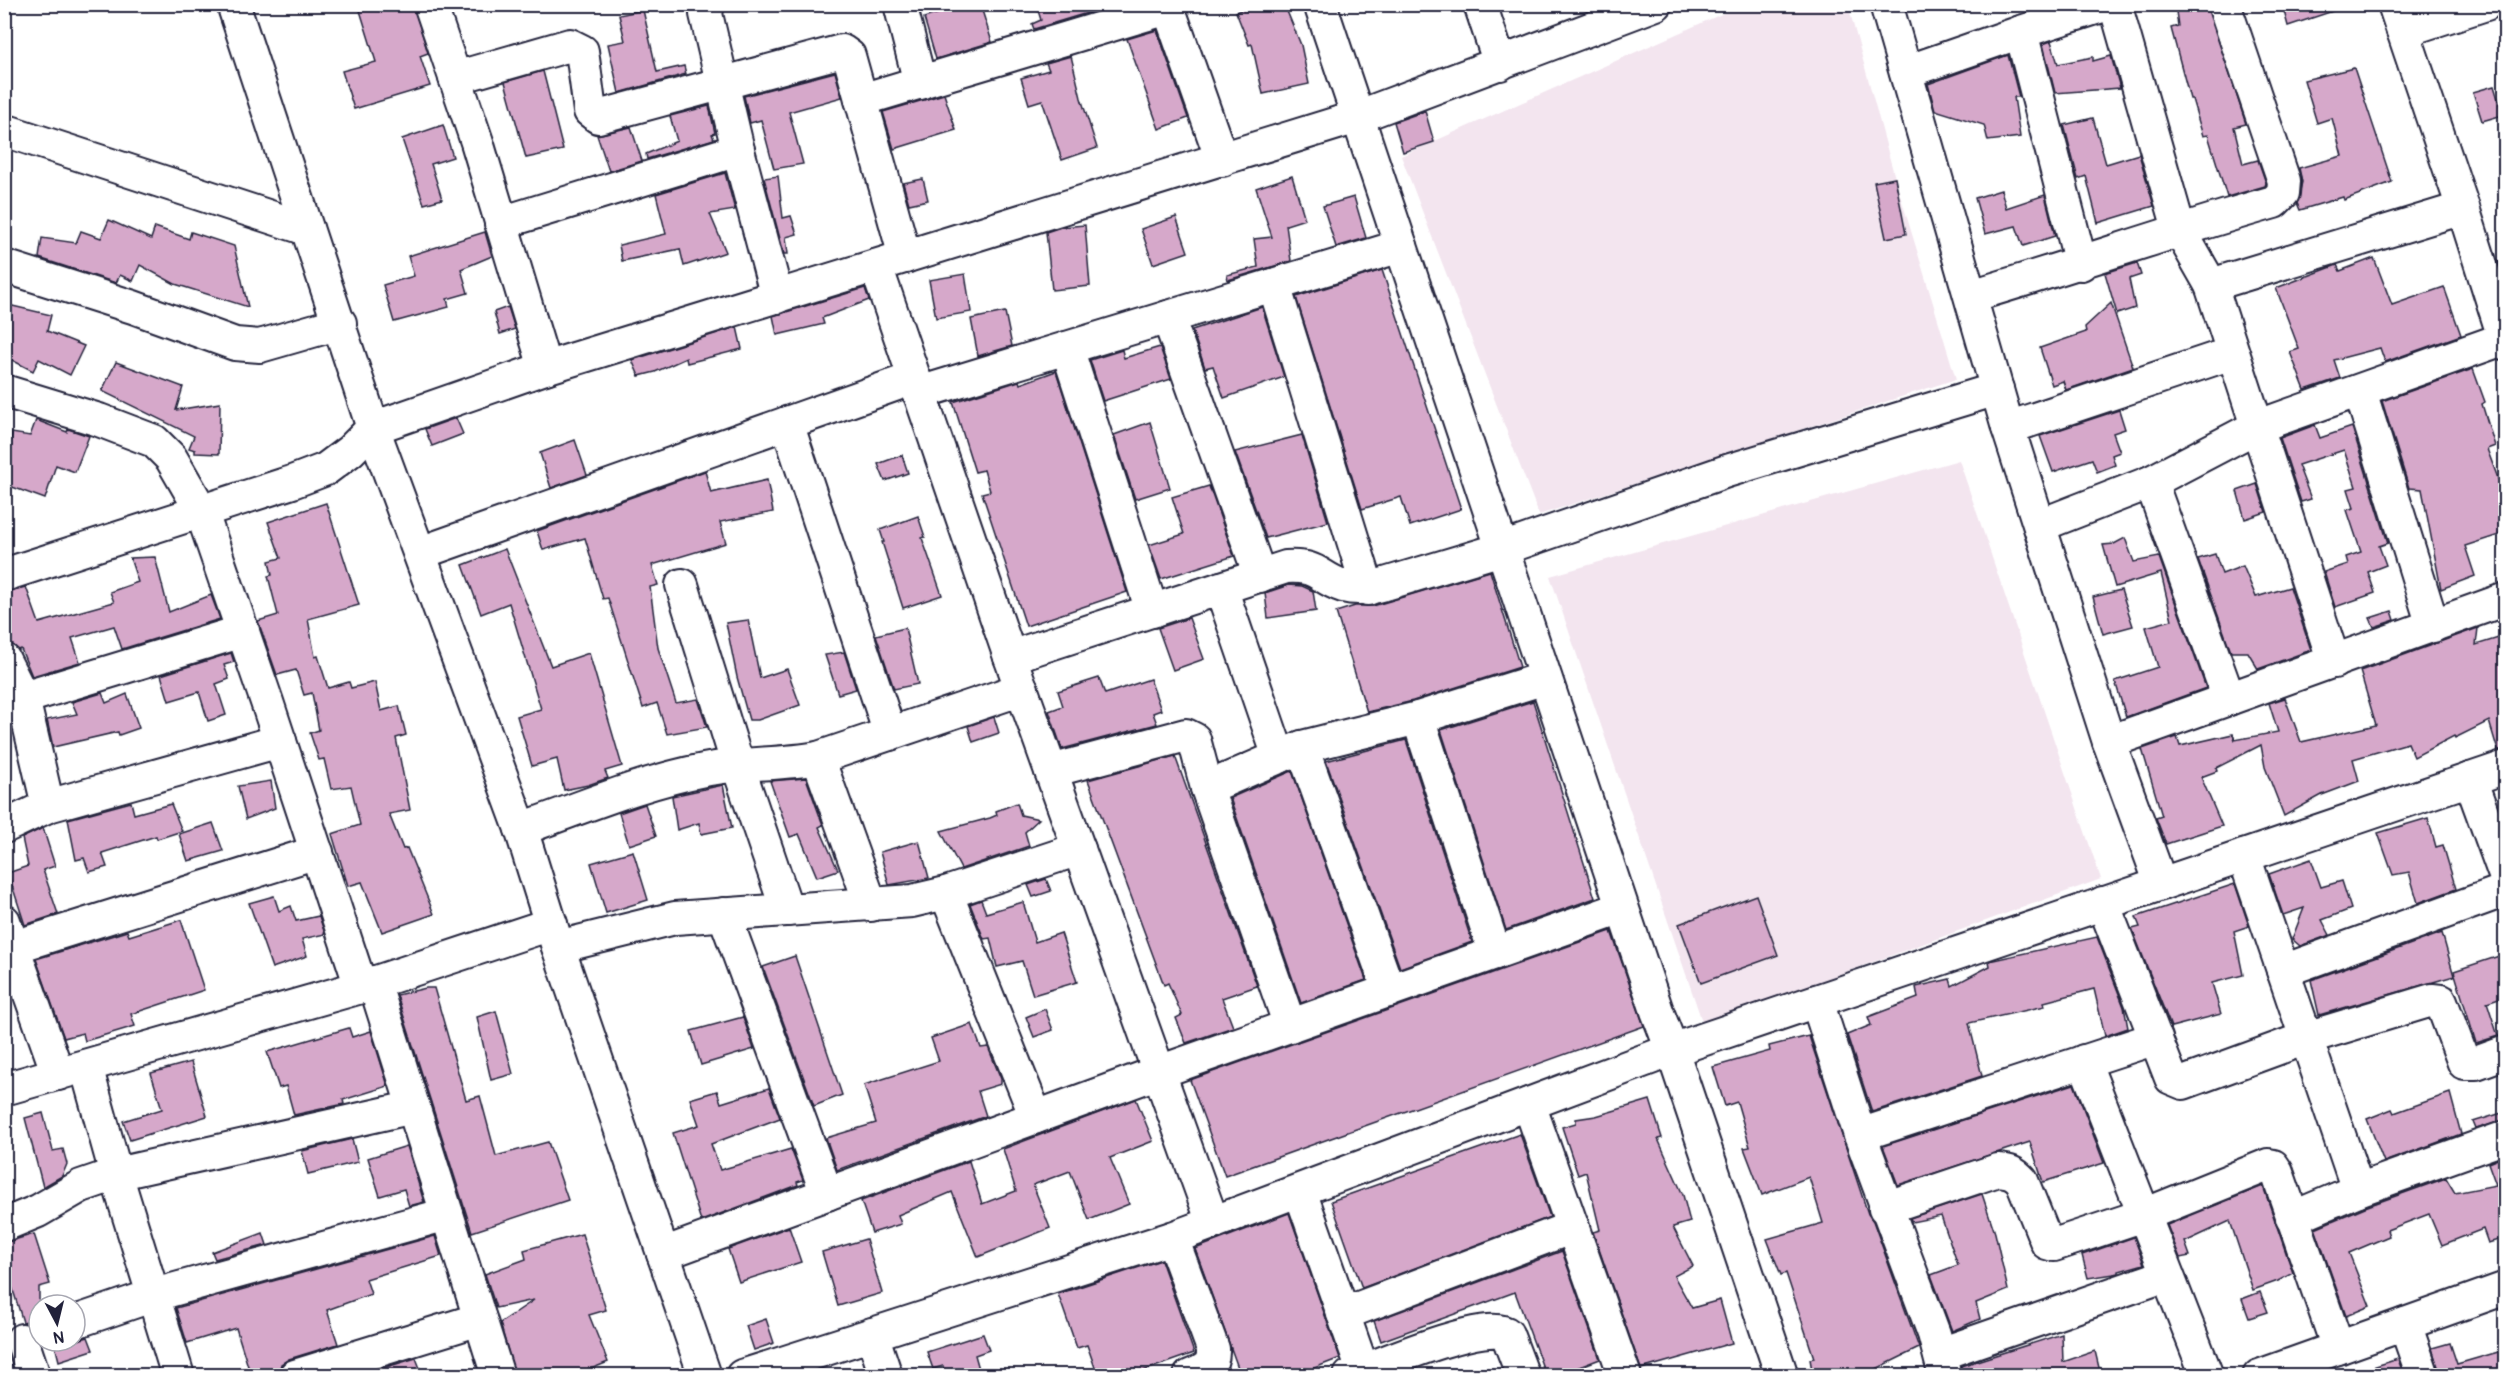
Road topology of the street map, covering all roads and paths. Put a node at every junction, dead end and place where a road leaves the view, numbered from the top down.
1 (233, 4) edge
2 (430, 4) edge
3 (708, 4) edge
4 (900, 4) edge
5 (1320, 4) edge
6 (1480, 4) edge
7 (1656, 4) edge
8 (1886, 4) edge
9 (2108, 4) edge
10 (2115, 4) edge
11 (2224, 4) edge
12 (2487, 4) edge
13 (1168, 6) edge
14 (2398, 18) edge
15 (2021, 32) junction
16 (1500, 64) junction
17 (1906, 72) junction
18 (455, 78) junction
19 (722, 82) junction
20 (920, 83) junction
21 (861, 100) junction
22 (1357, 117) junction
23 (4, 130) edge
24 (738, 150) junction
25 (1222, 159) junction
26 (2463, 208) junction
27 (501, 223) junction
28 (307, 229) junction
29 (2179, 229) junction
30 (1401, 246) junction
31 (905, 257) junction
32 (2081, 264) junction
33 (4, 266) edge
34 (876, 266) junction
35 (1274, 285) junction
36 (2211, 285) junction
37 (1971, 296) junction
38 (777, 297) junction
39 (1168, 317) junction
40 (340, 323) junction
41 (2504, 342) edge
42 (1067, 348) junction
43 (2232, 353) junction
44 (545, 368) junction
45 (917, 386) junction
46 (1997, 389) junction
47 (4, 391) edge
48 (2360, 391) junction
49 (788, 423) junction
50 (2256, 427) junction
51 (373, 428) junction
52 (2008, 428) junction
53 (2151, 482) junction
54 (201, 510) junction
55 (2041, 525) junction
56 (1502, 549) junction
57 (420, 553) junction
58 (4, 575) edge
59 (1260, 576) junction
60 (682, 585) dead end
61 (1221, 588) junction
62 (1368, 589) junction
63 (2505, 599) edge
64 (1152, 611) junction
65 (2433, 626) junction
66 (243, 631) junction
67 (1010, 657) junction
68 (4, 660) edge
69 (2334, 662) junction
70 (1545, 678) junction
71 (1022, 688) junction
72 (23, 698) junction
73 (2229, 699) junction
74 (1418, 718) junction
75 (890, 734) junction
76 (280, 741) junction
77 (2109, 742) junction
78 (1290, 752) junction
79 (818, 758) junction
80 (738, 766) junction
81 (2505, 767) edge
82 (1051, 771) junction
83 (2470, 779) junction
84 (1207, 788) junction
85 (48, 806) junction
86 (4, 827) edge
87 (521, 829) junction
88 (1079, 849) junction
89 (317, 852) junction
90 (2244, 856) junction
91 (2505, 878) edge
92 (2161, 884) junction
93 (2505, 890) edge
94 (946, 893) junction
95 (2103, 903) junction
96 (871, 905) junction
97 (1622, 908) junction
98 (787, 910) junction
99 (724, 914) junction
100 (9, 934) edge
101 (554, 935) junction
102 (1495, 953) junction
103 (2283, 971) junction
104 (367, 985) junction
105 (1389, 991) junction
106 (1817, 1001) junction
107 (1290, 1026) junction
108 (2156, 1038) junction
109 (2306, 1038) junction
110 (1672, 1050) junction
111 (2505, 1052) edge
112 (2084, 1061) junction
113 (72, 1070) junction
114 (1159, 1072) junction
115 (4, 1089) edge
116 (1529, 1104) junction
117 (414, 1107) junction
118 (1036, 1118) junction
119 (1860, 1135) junction
120 (2505, 1137) edge
121 (116, 1174) junction
122 (2358, 1190) junction
123 (1300, 1191) junction
124 (827, 1194) junction
125 (1885, 1208) junction
126 (447, 1214) junction
127 (2144, 1215) junction
128 (2292, 1218) junction
129 (1213, 1223) junction
130 (4, 1225) edge
131 (1573, 1227) junction
132 (1172, 1238) junction
133 (663, 1254) junction
134 (2167, 1275) junction
135 (2505, 1288) edge
136 (154, 1295) junction
137 (1343, 1314) junction
138 (87, 1318) edge
139 (480, 1319) junction
140 (2405, 1324) junction
141 (872, 1334) junction
142 (22, 1340) edge
143 (2338, 1348) junction
144 (1943, 1365) edge
145 (1203, 1373) edge
146 (1359, 1374) edge
147 (2266, 1374) edge
148 (34, 1376) edge
149 (178, 1376) edge
150 (295, 1376) edge
151 (498, 1376) edge
152 (705, 1376) edge
153 (741, 1376) edge
154 (886, 1376) edge
155 (1523, 1376) edge
156 (1625, 1376) edge
157 (1782, 1376) edge
158 (2207, 1376) edge
159 (2423, 1376) edge

1 - 28 street
2 - 18 street
3 - 19 street
4 - 20 street
5 - 22 street
6 - 16 street
7 - 16 street
8 - 17 street
9 - 15 street
10 - 29 street
11 - 29 street
12 - 14 street
13 - 20 street
13 - 25 street
14 - 26 street
15 - 17 street
15 - 32 street
16 - 22 street
17 - 37 street
18 - 19 street
18 - 27 street
19 - 21 street
19 - 24 street
20 - 21 street
21 - 31 street
22 - 25 street
22 - 30 street
23 - 28 street
24 - 27 street
24 - 38 street
25 - 31 street
26 - 36 street
26 - 41 street
27 - 44 street
28 - 40 street
29 - 32 street
29 - 36 street
30 - 35 street
30 - 56 street
31 - 34 street
32 - 37 street
33 - 40 street
34 - 38 street
34 - 45 street
35 - 39 street
35 - 62 street
36 - 43 street
37 - 46 street
38 - 44 street
39 - 42 street
39 - 59 street
40 - 51 street
41 - 48 street
42 - 45 street
42 - 64 street
43 - 50 street
43 - 52 street
44 - 51 street
45 - 49 street
45 - 67 street
46 - 52 street
46 - 56 street
47 - 54 street
48 - 50 street
48 - 65 street
49 - 57 street
49 - 75 street
50 - 53 street
50 - 69 street
51 - 54 street
51 - 57 street
52 - 55 street
53 - 55 street
53 - 73 street
54 - 58 street
54 - 66 street
55 - 77 street
56 - 62 street
56 - 70 street
57 - 87 street
59 - 61 street
59 - 62 street
60 - 80 street
61 - 64 street
61 - 78 street
63 - 65 street
64 - 67 street
65 - 69 street
66 - 72 street
66 - 76 street
67 - 71 street
68 - 72 street
69 - 73 street
70 - 74 street
70 - 97 street
71 - 75 street
71 - 82 street
72 - 85 street
73 - 77 street
74 - 78 street
74 - 102 street
75 - 79 street
76 - 85 street
76 - 89 street
77 - 92 street
78 - 84 street
78 - 105 street
79 - 80 street
79 - 96 street
80 - 87 street
80 - 98 street
81 - 83 street
82 - 84 street
82 - 88 street
83 - 90 street
83 - 91 street
84 - 107 street
85 - 86 street
87 - 101 street
88 - 94 street
88 - 114 street
89 - 100 street
89 - 104 street
90 - 92 street
90 - 103 street
92 - 95 street
93 - 103 street
94 - 96 street
94 - 118 street
95 - 106 street
95 - 108 street
96 - 98 street
97 - 102 street
97 - 110 street
98 - 99 street
99 - 101 street
99 - 124 street
100 - 113 street
101 - 104 street
101 - 133 street
102 - 105 street
103 - 109 street
104 - 113 street
104 - 117 street
105 - 107 street
106 - 110 street
106 - 119 street
107 - 114 street
108 - 109 street
108 - 112 street
109 - 111 street
109 - 122 street
110 - 116 street
110 - 157 street
112 - 119 street
112 - 127 street
113 - 115 street
113 - 121 street
114 - 118 street
114 - 129 street
116 - 123 street
116 - 131 street
117 - 121 street
117 - 126 street
118 - 124 street
119 - 125 street
120 - 122 street
121 - 130 street
121 - 136 street
122 - 128 street
123 - 129 street
123 - 137 street
124 - 133 street
125 - 127 street
125 - 144 street
126 - 136 street
126 - 139 street
127 - 128 street
127 - 134 street
128 - 143 street
129 - 132 street
131 - 137 street
131 - 156 street
132 - 141 street
132 - 145 street
133 - 152 street
134 - 144 street
134 - 158 street
135 - 140 street
136 - 138 street
136 - 149 street
137 - 146 street
139 - 150 street
139 - 151 street
140 - 143 street
140 - 159 street
141 - 153 street
141 - 154 street
142 - 148 street
143 - 147 street
146 - 155 street

